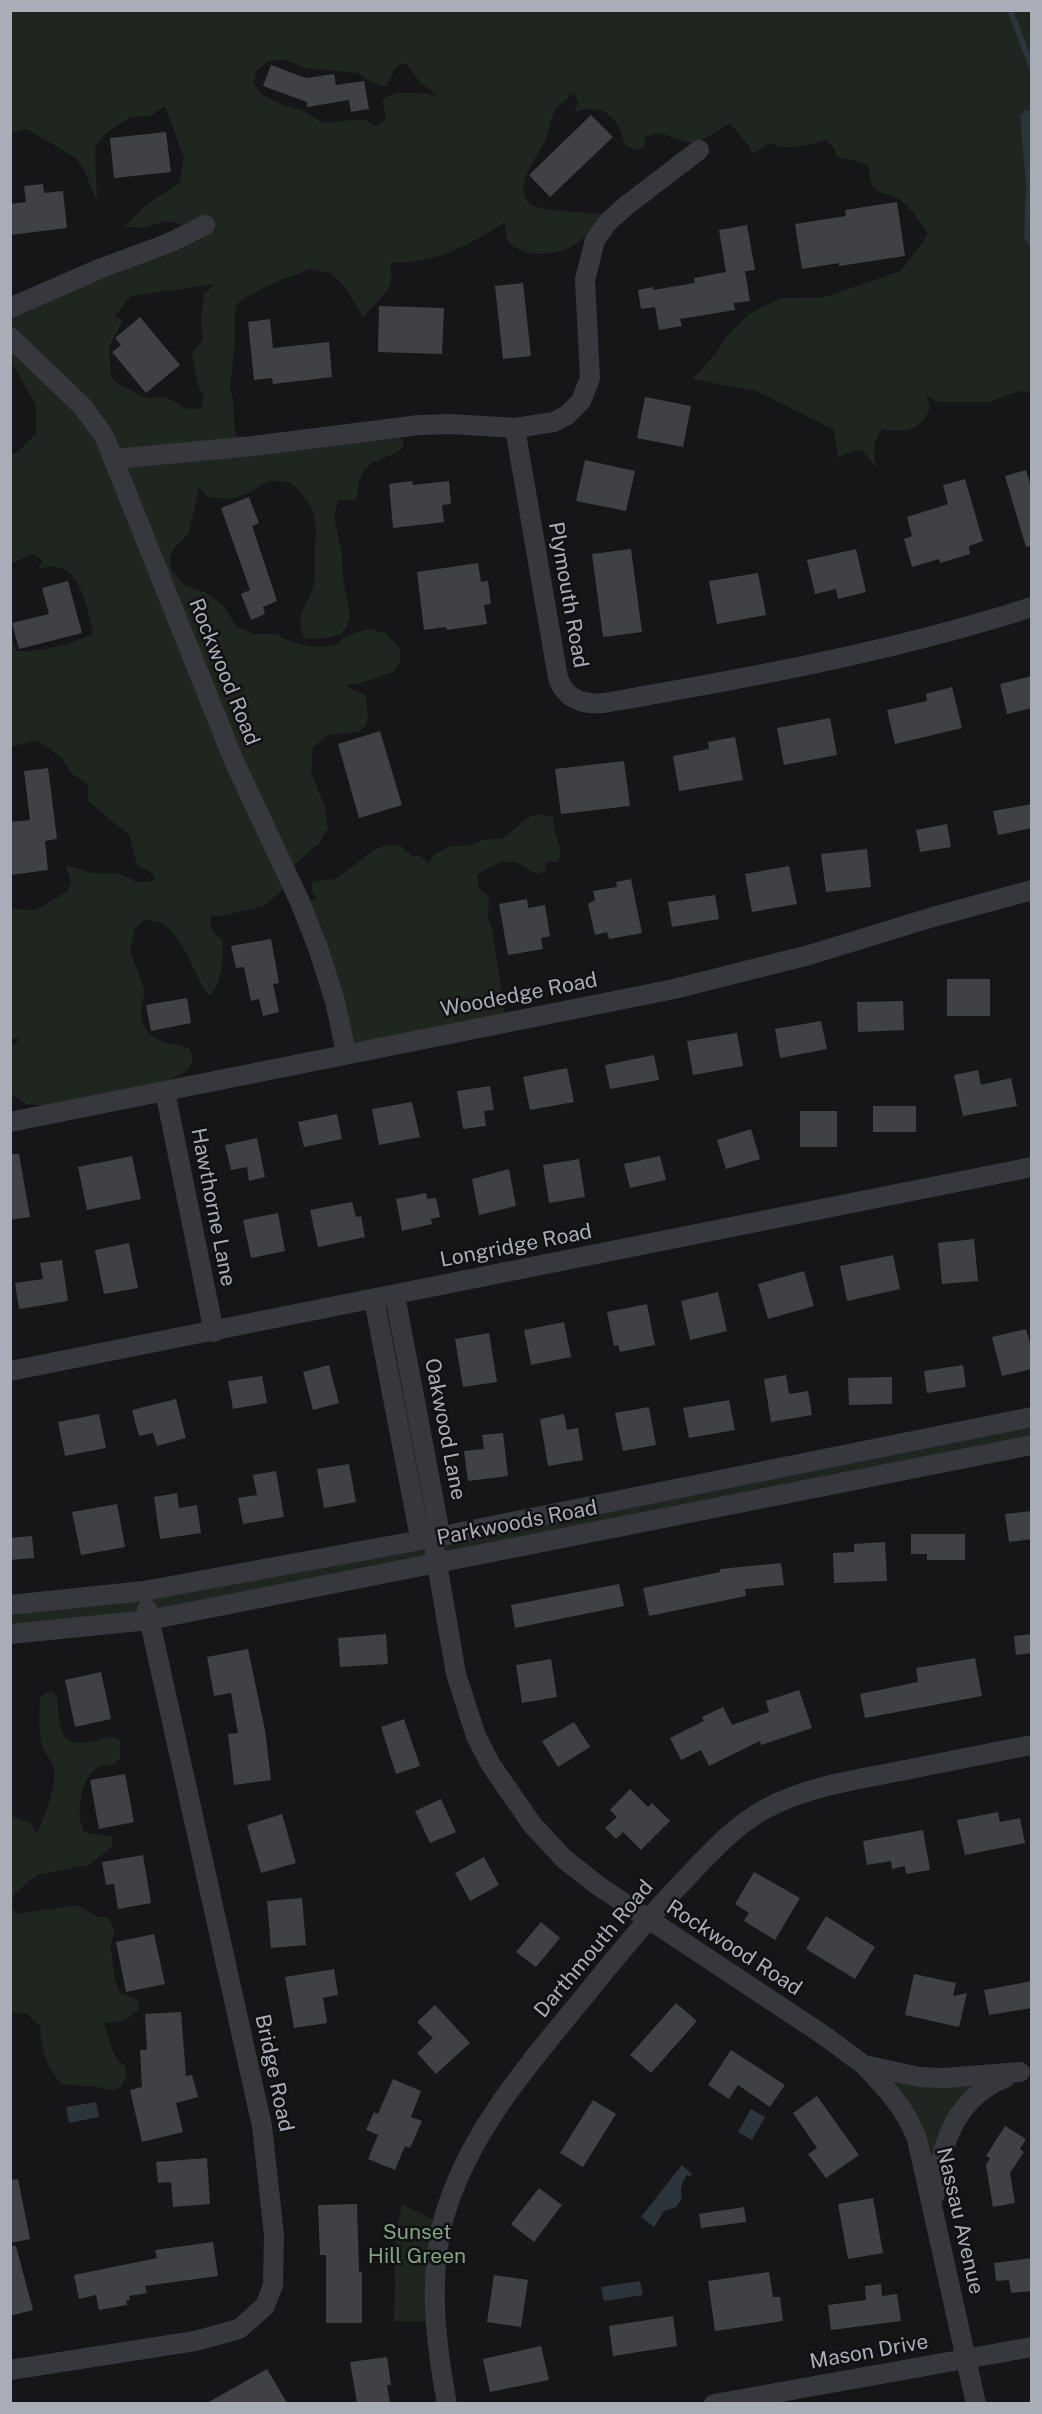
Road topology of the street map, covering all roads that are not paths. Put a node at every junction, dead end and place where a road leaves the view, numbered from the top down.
1 (699, 150) dead end
2 (205, 225) dead end
3 (10, 308) edge
4 (10, 337) edge
5 (515, 428) junction
6 (114, 459) junction
7 (1032, 607) edge
8 (1032, 890) edge
9 (346, 1053) junction
10 (165, 1091) junction
11 (10, 1122) edge
12 (1032, 1167) edge
13 (395, 1295) junction
14 (374, 1299) junction
15 (214, 1332) junction
16 (10, 1371) edge
17 (1032, 1417) edge
18 (1001, 1423) junction
19 (1032, 1445) edge
20 (1006, 1450) junction
21 (729, 1478) junction
22 (734, 1505) junction
23 (432, 1538) junction
24 (437, 1564) junction
25 (144, 1591) junction
26 (10, 1605) edge
27 (149, 1620) junction
28 (10, 1634) edge
29 (1032, 1745) edge
30 (647, 1919) junction
31 (864, 2065) junction
32 (1026, 2071) edge
33 (933, 2209) junction
34 (1032, 2347) edge
35 (966, 2358) junction
36 (10, 2370) edge
37 (447, 2403) edge
38 (714, 2403) edge
39 (976, 2403) edge

1 - 5 street
2 - 3 street
4 - 6 street, Rockwood Road
5 - 6 street
5 - 7 street, Plymouth Road
6 - 9 street, Rockwood Road
8 - 9 street, Woodedge Road
9 - 10 street, Woodedge Road
10 - 11 street, Woodedge Road
10 - 15 street, Hawthorne Lane
12 - 13 street, Longridge Road
13 - 14 street, Longridge Road
13 - 23 street, Oakwood Lane
14 - 15 street, Longridge Road
14 - 23 street
15 - 16 street, Longridge Road
17 - 18 street, Parkwoods Road
18 - 20 street
18 - 21 street, Parkwoods Road
19 - 20 street, Parkwoods Road
20 - 22 street, Parkwoods Road
21 - 22 street
21 - 23 street, Parkwoods Road
22 - 24 street, Parkwoods Road
23 - 24 street, Rockwood Road
23 - 25 street, Parkwoods Road
24 - 27 street, Parkwoods Road
24 - 30 street, Rockwood Road
25 - 26 street, Parkwoods Road
25 - 27 street, Bridge Road
27 - 28 street, Parkwoods Road
27 - 36 street, Bridge Road
29 - 30 street, Darthmouth Road
30 - 31 street, Rockwood Road
30 - 37 street, Darthmouth Road
31 - 32 street, Rockwood Road
31 - 33 street, Nassau Avenue
32 - 33 street
33 - 35 street, Nassau Avenue
34 - 35 street, Mason Drive
35 - 38 street, Mason Drive
35 - 39 street, Nassau Avenue

